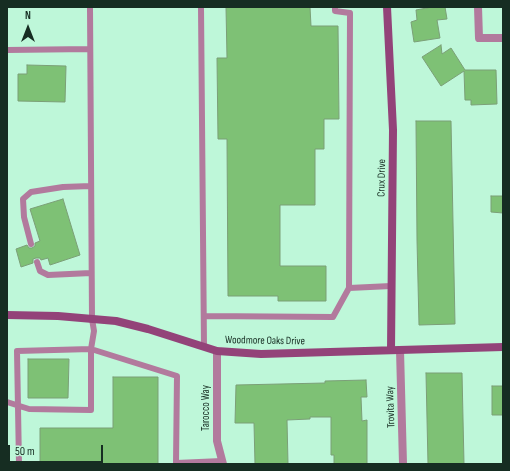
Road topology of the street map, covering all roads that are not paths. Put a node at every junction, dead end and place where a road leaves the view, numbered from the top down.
1 (90, 7) edge
2 (201, 7) edge
3 (335, 7) edge
4 (388, 7) edge
5 (478, 7) edge
6 (503, 38) edge
7 (90, 49) junction
8 (7, 50) edge
9 (91, 186) junction
10 (31, 244) dead end
11 (38, 262) dead end
12 (91, 273) junction
13 (391, 286) junction
14 (350, 288) junction
15 (7, 315) edge
16 (204, 316) junction
17 (92, 319) junction
18 (204, 347) junction
19 (503, 347) edge
20 (91, 349) junction
21 (391, 350) junction
22 (400, 350) junction
23 (217, 351) junction
24 (7, 402) edge
25 (17, 405) junction
26 (223, 462) edge
27 (19, 464) edge
28 (176, 464) edge
29 (403, 464) edge

1 - 7 lane
2 - 16 lane
3 - 14 lane
4 - 13 street, Crux Drive
5 - 6 street
7 - 8 lane
7 - 9 lane
9 - 10 lane
9 - 12 lane
11 - 12 lane
12 - 17 lane
13 - 14 lane
13 - 21 street, Crux Drive
14 - 16 lane
15 - 17 street, Woodmore Oaks Drive
16 - 18 lane
17 - 18 street, Woodmore Oaks Drive
17 - 20 lane
18 - 23 street, Woodmore Oaks Drive
19 - 22 street, Woodmore Oaks Drive
20 - 25 lane
20 - 25 lane
20 - 28 lane
21 - 22 street, Woodmore Oaks Drive
21 - 23 street, Woodmore Oaks Drive
22 - 29 street, Trovita Way
23 - 26 street, Tarocco Way
24 - 25 lane
25 - 27 lane
26 - 28 lane

